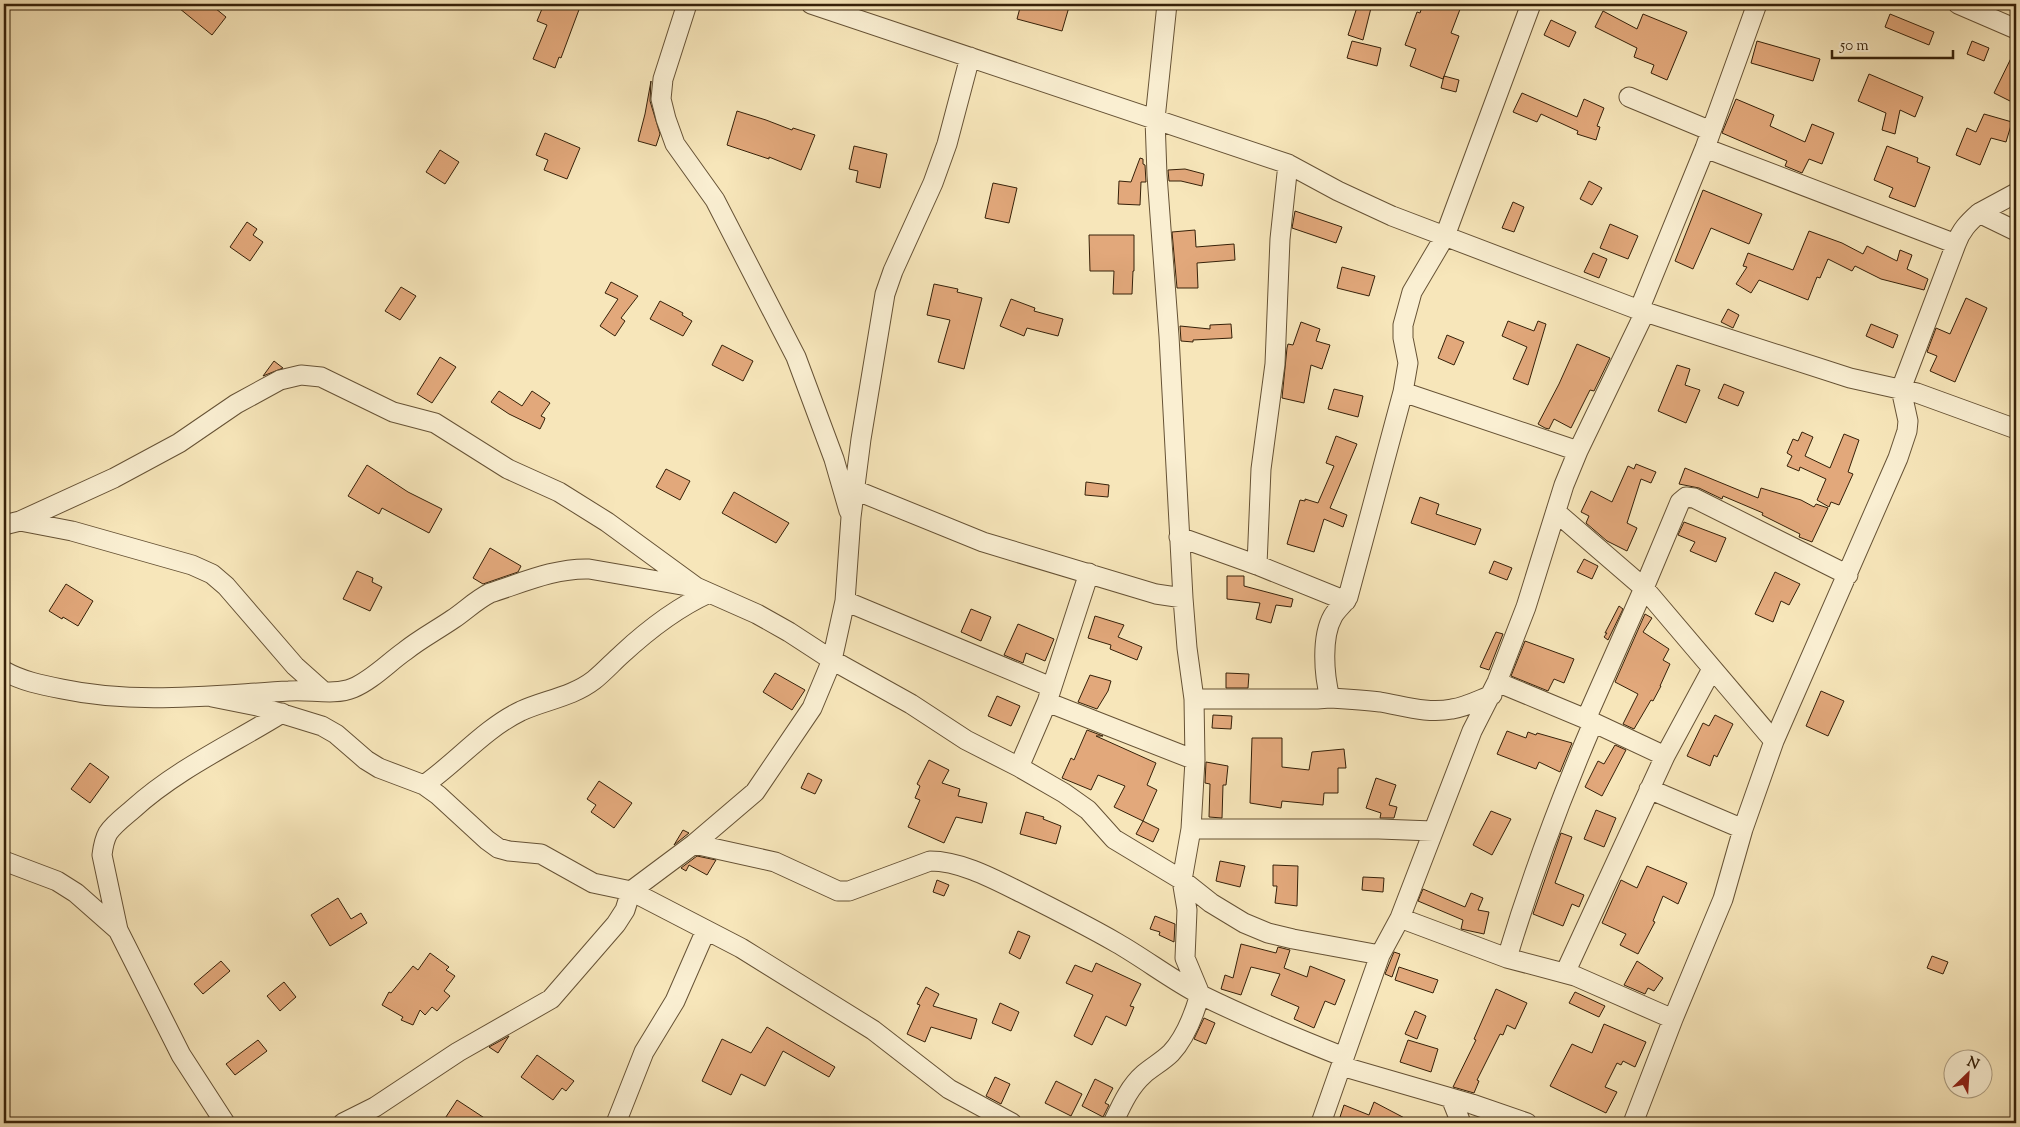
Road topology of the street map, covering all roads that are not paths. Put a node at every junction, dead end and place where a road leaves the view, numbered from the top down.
1 (687, 4) edge
2 (811, 4) edge
3 (1168, 4) edge
4 (1531, 4) edge
5 (1757, 4) edge
6 (1958, 4) edge
7 (2016, 29) edge
8 (970, 57) junction
9 (1629, 97) dead end
10 (1155, 119) junction
11 (1708, 140) junction
12 (1288, 164) junction
13 (2016, 193) edge
14 (1980, 214) junction
15 (2016, 231) edge
16 (1445, 236) junction
17 (1956, 244) junction
18 (1642, 311) junction
19 (1901, 389) junction
20 (1404, 392) junction
21 (2016, 429) edge
22 (1578, 451) junction
23 (855, 490) junction
24 (1556, 512) junction
25 (851, 517) junction
26 (12, 523) edge
27 (1179, 537) junction
28 (1257, 565) junction
29 (1089, 573) junction
30 (1848, 575) junction
31 (1644, 588) junction
32 (702, 590) junction
33 (1183, 598) junction
34 (845, 601) junction
35 (1346, 601) junction
36 (832, 660) junction
37 (1712, 669) junction
38 (4, 671) edge
39 (1494, 688) junction
40 (323, 691) junction
41 (1049, 695) junction
42 (212, 697) junction
43 (1330, 698) junction
44 (1194, 699) junction
45 (282, 713) junction
46 (1589, 721) junction
47 (1774, 741) junction
48 (1665, 756) junction
49 (1195, 760) junction
50 (1020, 767) junction
51 (424, 784) junction
52 (1649, 789) junction
53 (1191, 829) junction
54 (1743, 829) junction
55 (1434, 831) junction
56 (694, 844) junction
57 (4, 861) edge
58 (1182, 880) junction
59 (631, 891) junction
60 (1400, 918) junction
61 (118, 930) junction
62 (706, 930) junction
63 (1380, 955) junction
64 (1507, 958) junction
65 (1565, 973) junction
66 (1200, 994) junction
67 (1673, 1019) junction
68 (1343, 1061) junction
69 (1451, 1098) junction
70 (225, 1123) edge
71 (343, 1123) edge
72 (616, 1123) edge
73 (1012, 1123) edge
74 (1113, 1123) edge
75 (1321, 1123) edge
76 (1461, 1123) edge
77 (1527, 1123) edge
78 (1633, 1123) edge

1 - 25 street
2 - 8 street
3 - 10 street
4 - 16 street
5 - 11 street
6 - 7 street
8 - 10 street
8 - 23 street
9 - 11 street
10 - 12 street
10 - 27 street
11 - 17 street
11 - 18 street
12 - 16 street
12 - 28 street
13 - 14 street
14 - 15 street
14 - 17 street
16 - 18 street
16 - 20 street
17 - 19 street
18 - 19 street
18 - 22 street
19 - 21 street
19 - 30 street
20 - 22 street
20 - 35 street
22 - 24 street
23 - 25 street
23 - 29 street
24 - 31 street
24 - 39 street
25 - 34 street
26 - 32 street
26 - 40 street
27 - 28 street
27 - 33 street
28 - 35 street
29 - 33 street
29 - 41 street
30 - 31 street
30 - 47 street
31 - 37 street
31 - 46 street
32 - 36 street
32 - 40 street
32 - 51 street
33 - 44 street
34 - 36 street
34 - 41 street
35 - 43 street
36 - 50 street
36 - 56 street
37 - 47 street
37 - 48 street
38 - 42 street
39 - 43 street
39 - 46 street
39 - 55 street
40 - 42 street
41 - 49 street
41 - 50 street
42 - 45 street
43 - 44 street
44 - 49 street
45 - 51 street
45 - 61 street
46 - 48 street
46 - 64 street
47 - 54 street
48 - 52 street
49 - 53 street
50 - 58 street
51 - 59 street
52 - 54 street
52 - 65 street
53 - 55 street
53 - 58 street
54 - 67 street
55 - 60 street
56 - 59 street
56 - 66 street
57 - 61 street
58 - 63 street
58 - 66 street
59 - 62 street
59 - 71 street
60 - 63 street
60 - 64 street
61 - 70 street
62 - 72 street
62 - 73 street
63 - 68 street
64 - 65 street
65 - 67 street
66 - 68 street
66 - 74 street
67 - 78 street
68 - 69 street
68 - 75 street
69 - 76 street
69 - 77 street

